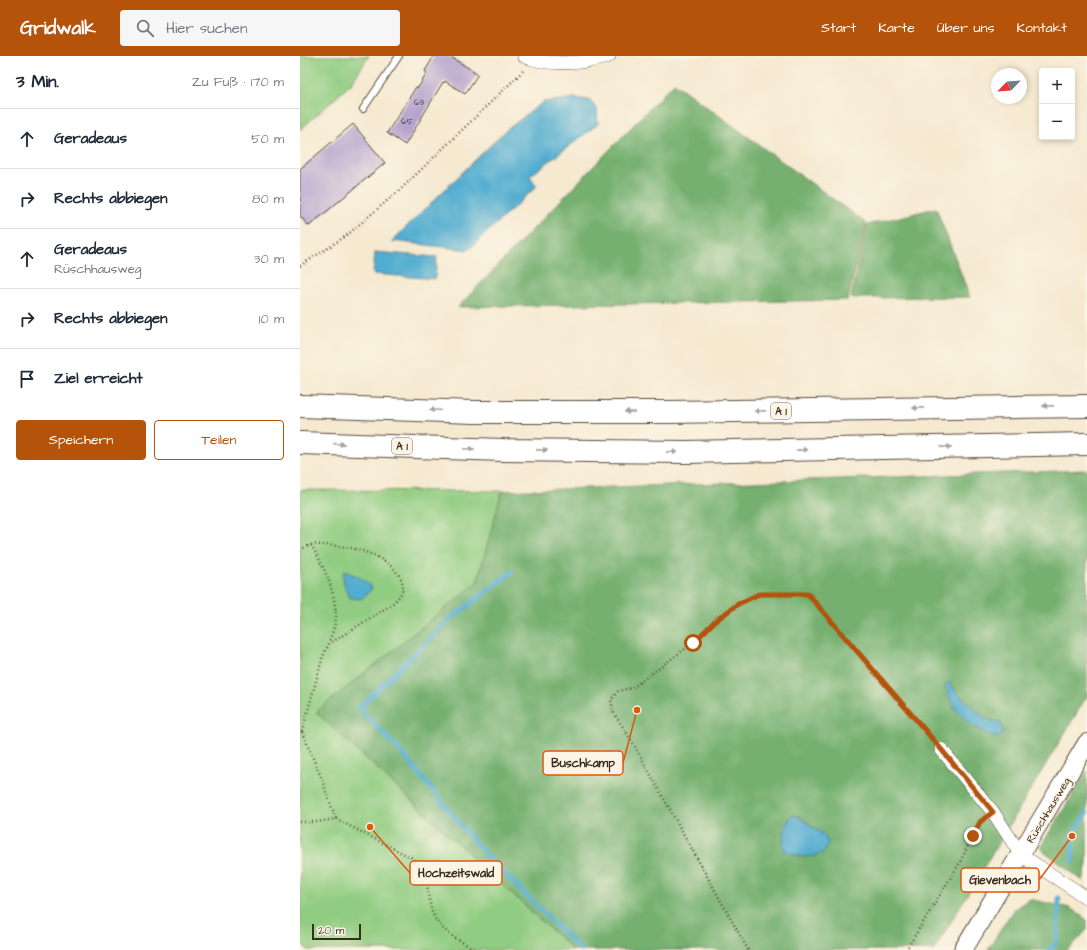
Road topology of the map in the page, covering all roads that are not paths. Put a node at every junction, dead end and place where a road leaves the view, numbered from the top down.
1 (399, 56) edge
2 (609, 56) edge
3 (527, 58) edge
4 (363, 109) dead end
5 (300, 406) edge
6 (1087, 406) edge
7 (300, 443) edge
8 (1087, 444) edge
9 (1087, 744) edge
10 (941, 749) road end
11 (1021, 855) junction
12 (1087, 898) edge
13 (963, 950) edge

1 - 4 lane
2 - 3 street
6 -> 5 highway, A 1
7 -> 8 highway, A 1
9 - 11 main road, Rüschhausweg
10 - 11 street, Rüschhausweg
11 - 12 street
11 - 13 main road, Rüschhausweg

